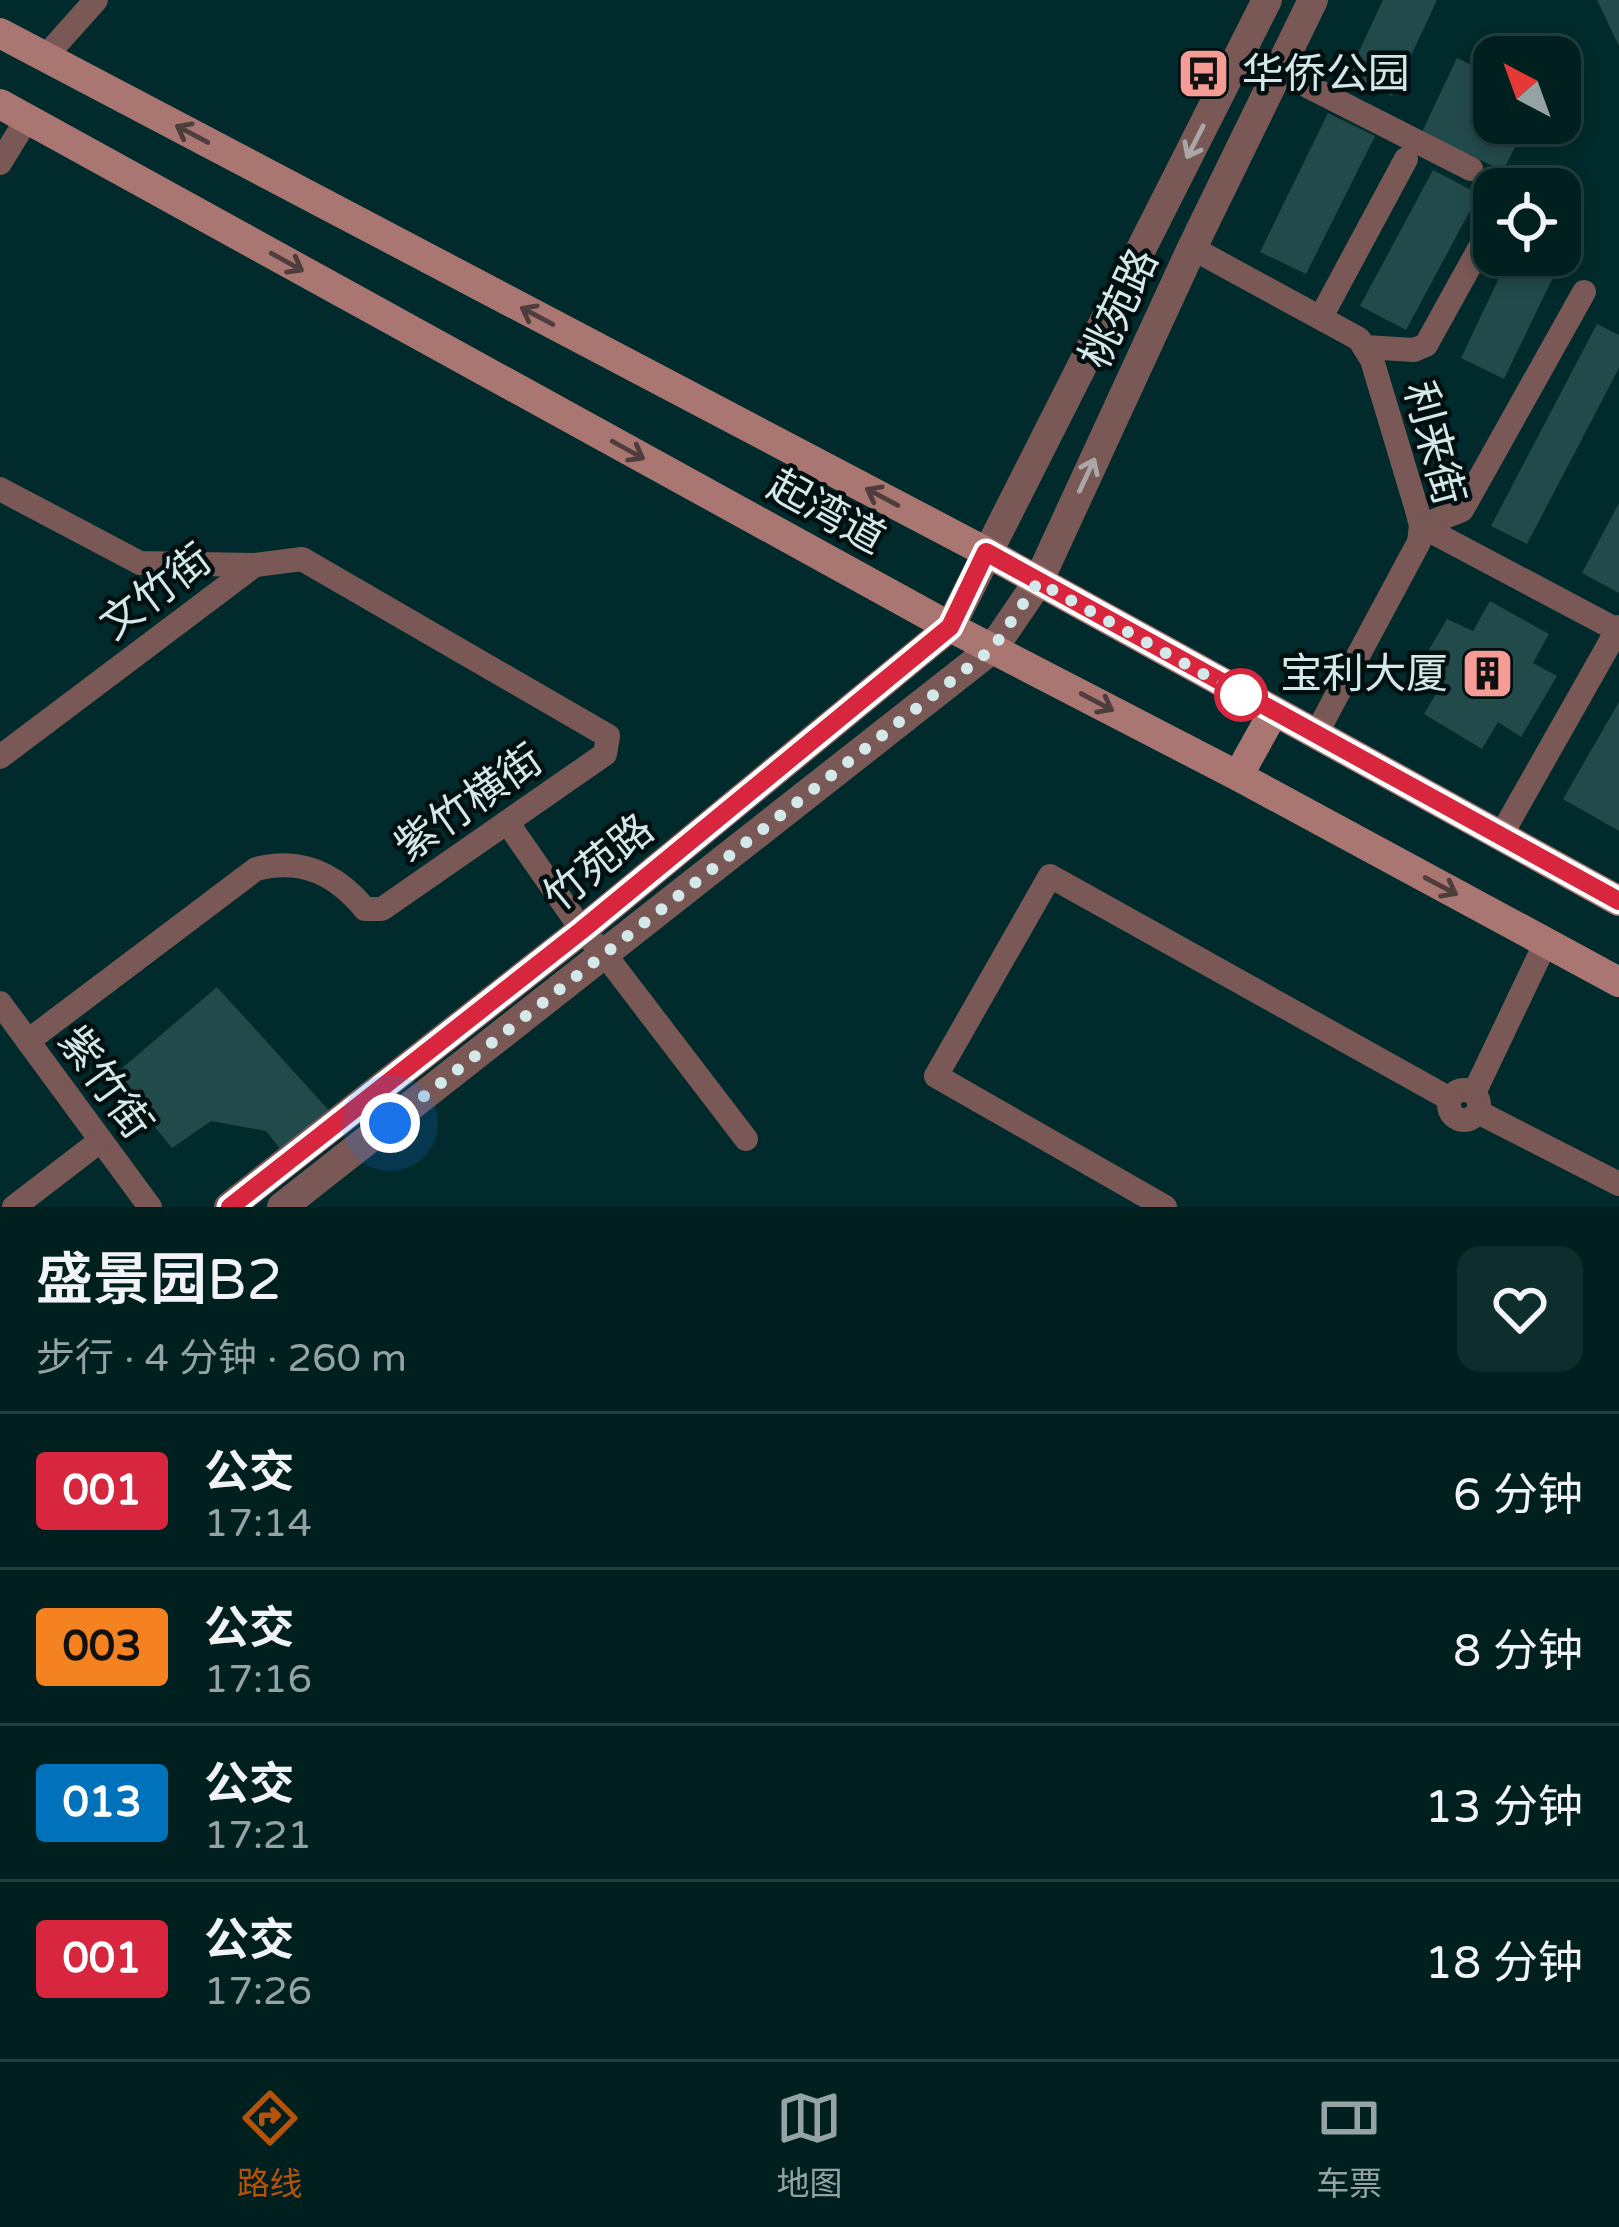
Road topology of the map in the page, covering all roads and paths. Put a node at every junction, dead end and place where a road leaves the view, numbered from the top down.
1 (96, 0) edge
2 (1267, 0) edge
3 (1313, 0) edge
4 (0, 33) edge
5 (45, 57) junction
6 (1279, 71) junction
7 (13, 111) edge
8 (1406, 159) dead end
9 (0, 163) edge
10 (1471, 169) dead end
11 (1192, 248) junction
12 (1473, 260) edge
13 (1584, 292) dead end
14 (1321, 317) junction
15 (1366, 347) junction
16 (0, 489) edge
17 (1421, 526) junction
18 (986, 552) junction
19 (254, 565) junction
20 (1038, 582) junction
21 (950, 627) junction
22 (1618, 628) edge
23 (993, 648) junction
24 (1274, 713) junction
25 (1315, 736) junction
26 (0, 757) edge
27 (1238, 776) junction
28 (507, 822) junction
29 (1500, 837) junction
30 (1619, 901) edge
31 (582, 930) junction
32 (1546, 942) junction
33 (606, 956) junction
34 (1619, 982) edge
35 (0, 1003) edge
36 (28, 1041) junction
37 (1468, 1101) junction
38 (746, 1139) dead end
39 (100, 1141) junction
40 (1619, 1184) edge
41 (14, 1207) edge
42 (150, 1207) edge
43 (230, 1207) edge
44 (282, 1207) edge
45 (1165, 1207) edge

1 - 5 street
2 -> 18 street, 桃苑路
3 - 6 street, 桃苑路
4 - 5 main road, 起湾道
18 -> 5 main road, 起湾道
6 - 10 street
6 - 11 street, 桃苑路
7 - 9 street
7 -> 21 main road, 起湾道
8 - 14 street
11 - 14 street, 利来街
20 -> 11 street, 桃苑路
12 - 15 street
13 - 17 street
14 - 15 street, 利来街
15 - 17 street, 利来街
16 - 19 street, 文竹街
17 - 22 street
17 - 25 street, 利来街
18 - 20 main road, 起湾道
18 - 21 street, 竹苑路
19 - 26 street, 文竹街
19 - 28 street, 紫竹横街
20 - 23 street, 桃苑路
20 - 24 main road, 起湾道
21 - 23 main road, 起湾道
21 - 31 street, 竹苑路
22 - 29 street
23 -> 27 main road, 起湾道
23 - 33 street, 竹苑路
24 - 25 main road, 起湾道
24 - 27 main road
25 - 29 main road, 起湾道
27 -> 32 main road, 起湾道
28 - 31 street
28 - 36 street, 紫竹横街
29 - 30 main road, 起湾道
31 - 33 street
31 - 43 street, 竹苑路
32 - 34 main road, 起湾道
32 - 37 street
33 - 38 street
33 - 44 street, 竹苑路
35 - 36 street, 紫竹街
36 - 39 street, 紫竹街
37 - 40 street
37 - 45 street
39 - 41 street
39 - 42 street, 紫竹街

